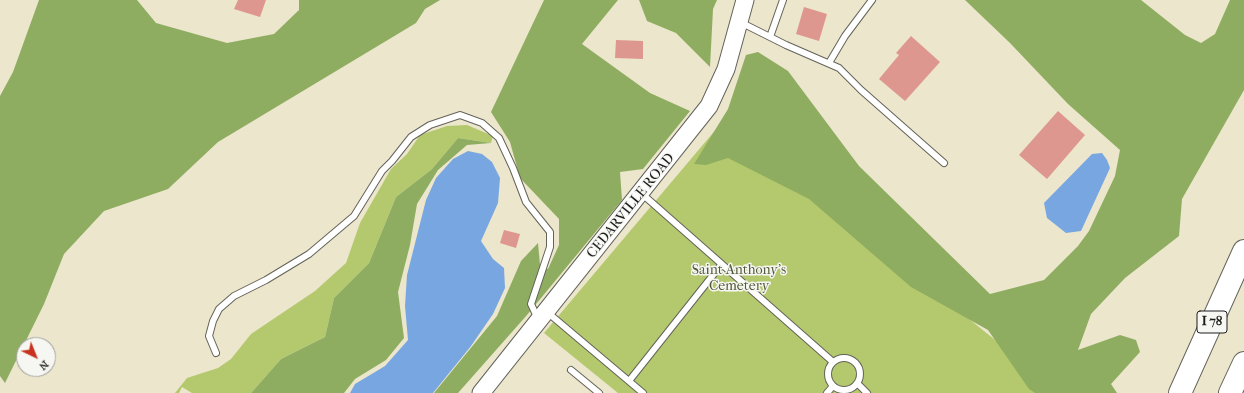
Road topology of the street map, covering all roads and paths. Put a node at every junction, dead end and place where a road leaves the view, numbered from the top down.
1 (745, 0) edge
2 (783, 0) edge
3 (872, 0) edge
4 (738, 22) junction
5 (770, 37) junction
6 (828, 63) junction
7 (944, 163) dead end
8 (641, 192) junction
9 (1244, 251) edge
10 (721, 265) junction
11 (542, 316) junction
12 (216, 353) dead end
13 (833, 362) junction
14 (1244, 363) edge
15 (571, 370) dead end
16 (629, 381) junction
17 (857, 383) junction
18 (833, 386) junction
19 (481, 393) edge
20 (599, 393) edge
21 (643, 393) edge
22 (827, 393) edge
23 (868, 393) edge
24 (1180, 393) edge
25 (1230, 393) edge

1 - 4 main road, CEDARVILLE ROAD
2 - 5 lane
3 - 6 lane
4 - 5 lane
4 - 8 main road, CEDARVILLE ROAD
5 - 6 lane
6 - 7 lane
8 - 10 lane
8 - 11 main road, CEDARVILLE ROAD
9 - 24 highway, I 78
10 - 13 lane
10 - 16 lane
11 - 12 lane
11 - 16 lane
11 - 19 main road, CEDARVILLE ROAD
13 - 17 lane
13 - 18 lane
14 - 25 highway
15 - 20 lane
16 - 21 lane
17 - 18 lane
17 - 23 lane
18 - 22 lane

